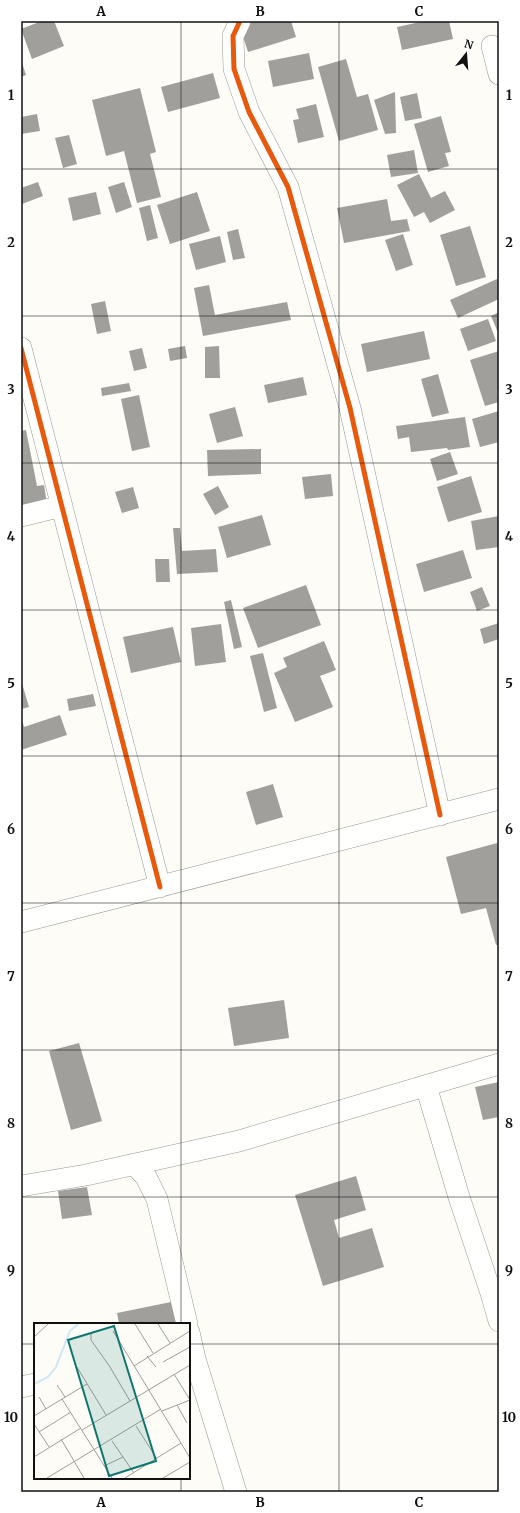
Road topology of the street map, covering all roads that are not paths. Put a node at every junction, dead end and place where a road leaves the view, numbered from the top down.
1 (240, 21) edge
2 (492, 46) dead end
3 (499, 74) edge
4 (21, 348) edge
5 (62, 506) junction
6 (21, 516) edge
7 (499, 800) edge
8 (440, 815) junction
9 (160, 887) junction
10 (21, 922) edge
11 (499, 1064) edge
12 (426, 1086) junction
13 (134, 1164) junction
14 (21, 1186) edge
15 (499, 1321) edge
16 (187, 1323) edge
17 (190, 1341) edge
18 (192, 1359) edge
19 (34, 1384) edge
20 (21, 1387) edge
21 (236, 1492) edge

1 - 8 street
2 - 3 street
4 - 5 street
5 - 6 street
5 - 9 street
7 - 8 street
8 - 9 street
9 - 10 street
11 - 12 street
12 - 13 street
12 - 15 street
13 - 14 street
13 - 16 street
17 - 18 street
18 - 21 street
19 - 20 street

